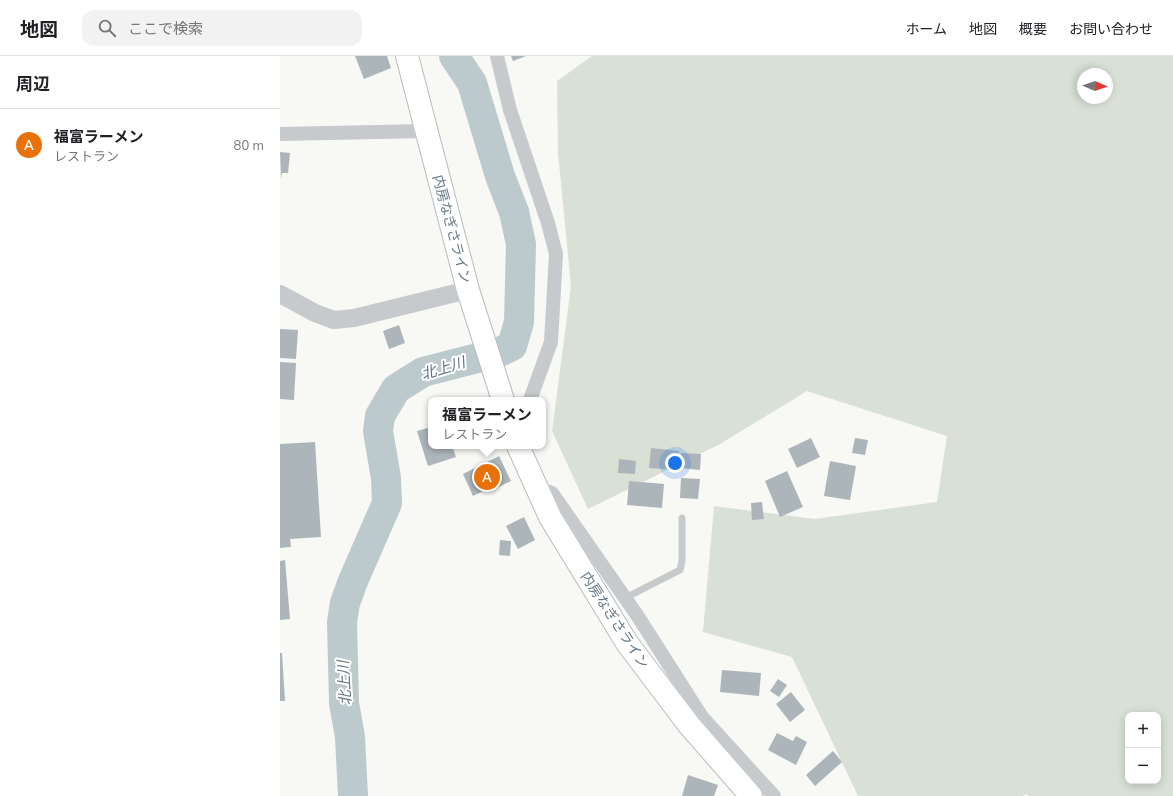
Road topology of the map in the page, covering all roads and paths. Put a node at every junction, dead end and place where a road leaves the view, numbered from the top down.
1 (407, 56) edge
2 (497, 56) edge
3 (426, 131) junction
4 (280, 134) edge
5 (468, 290) junction
6 (280, 294) edge
7 (500, 390) edge
8 (531, 397) edge
9 (519, 449) edge
10 (536, 487) junction
11 (682, 518) dead end
12 (626, 598) junction
13 (751, 796) edge
14 (774, 796) edge

1 - 3 highway, 内房なぎさライン
2 - 8 street
3 - 4 street
3 - 5 highway, 内房なぎさライン
5 - 6 street
5 - 7 highway, 内房なぎさライン
9 - 10 highway, 内房なぎさライン
10 - 12 street
10 - 13 highway, 内房なぎさライン
11 - 12 lane
12 - 14 street

